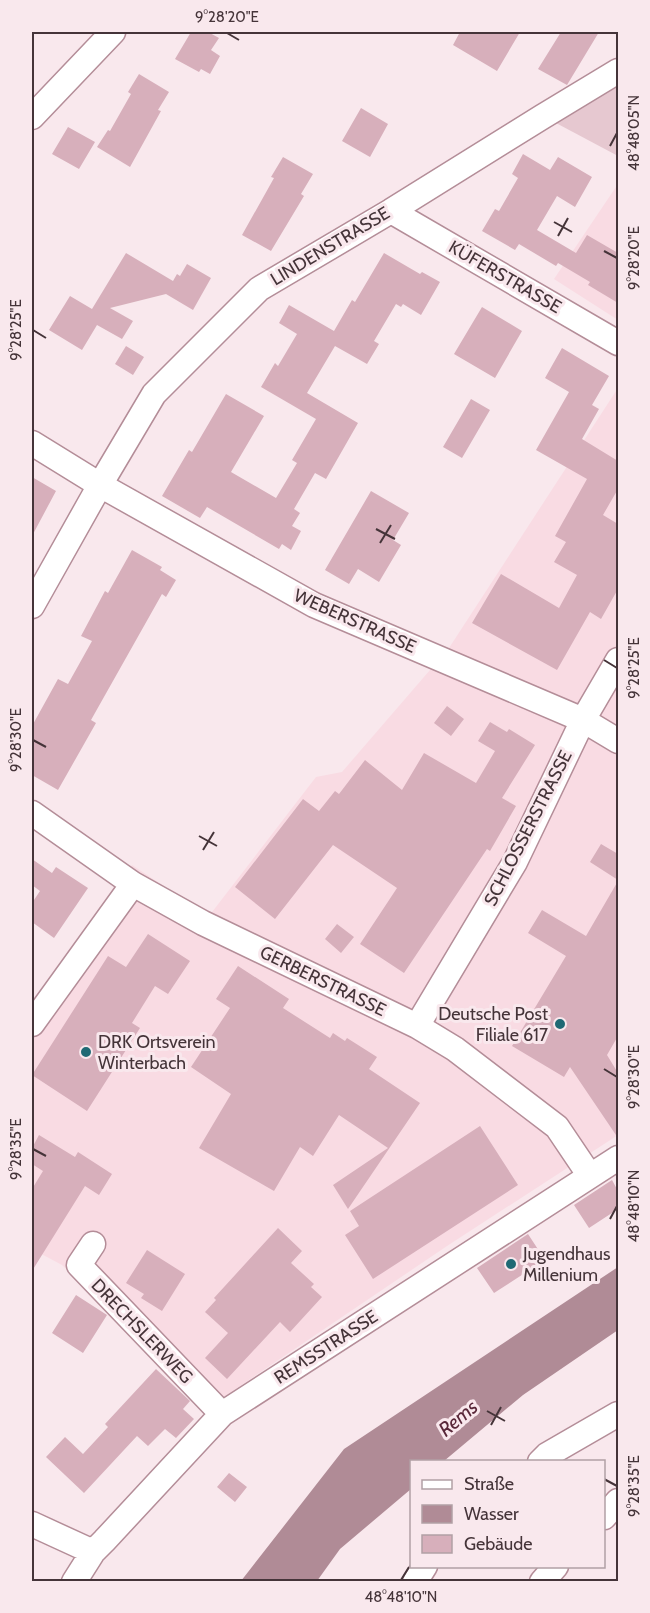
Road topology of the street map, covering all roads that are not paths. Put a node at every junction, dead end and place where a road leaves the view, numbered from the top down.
1 (113, 32) edge
2 (618, 71) edge
3 (32, 117) edge
4 (391, 211) junction
5 (618, 343) edge
6 (32, 443) edge
7 (100, 485) junction
8 (32, 606) edge
9 (618, 660) edge
10 (583, 720) junction
11 (618, 741) edge
12 (32, 813) edge
13 (133, 884) junction
14 (32, 1024) edge
15 (417, 1026) junction
16 (618, 1158) edge
17 (590, 1176) junction
18 (93, 1244) dead end
19 (222, 1414) junction
20 (618, 1414) edge
21 (541, 1460) edge
22 (618, 1501) edge
23 (605, 1515) edge
24 (32, 1524) edge
25 (93, 1552) junction
26 (424, 1568) edge
27 (554, 1568) edge
28 (74, 1581) edge
29 (416, 1581) edge
30 (542, 1581) edge

1 - 3 street
2 - 4 street, LINDENSTRASSE
4 - 5 street, KÜFERSTRASSE
4 - 7 street, LINDENSTRASSE
6 - 7 street
7 - 8 street, LINDENSTRASSE
7 - 10 street, WEBERSTRASSE
9 - 10 street, SCHLOSSERSTRASSE
10 - 11 street, WEBERSTRASSE
10 - 15 street, SCHLOSSERSTRASSE
12 - 13 street, GERBERSTRASSE
13 - 14 street
13 - 15 street, GERBERSTRASSE
15 - 17 street, GERBERSTRASSE
16 - 17 street, REMSSTRASSE
17 - 19 street, REMSSTRASSE
18 - 19 street, DRECHSLERWEG
19 - 25 street, REMSSTRASSE
20 - 21 street
22 - 23 street
24 - 25 street
25 - 28 street, REMSSTRASSE
26 - 29 street
27 - 30 street

